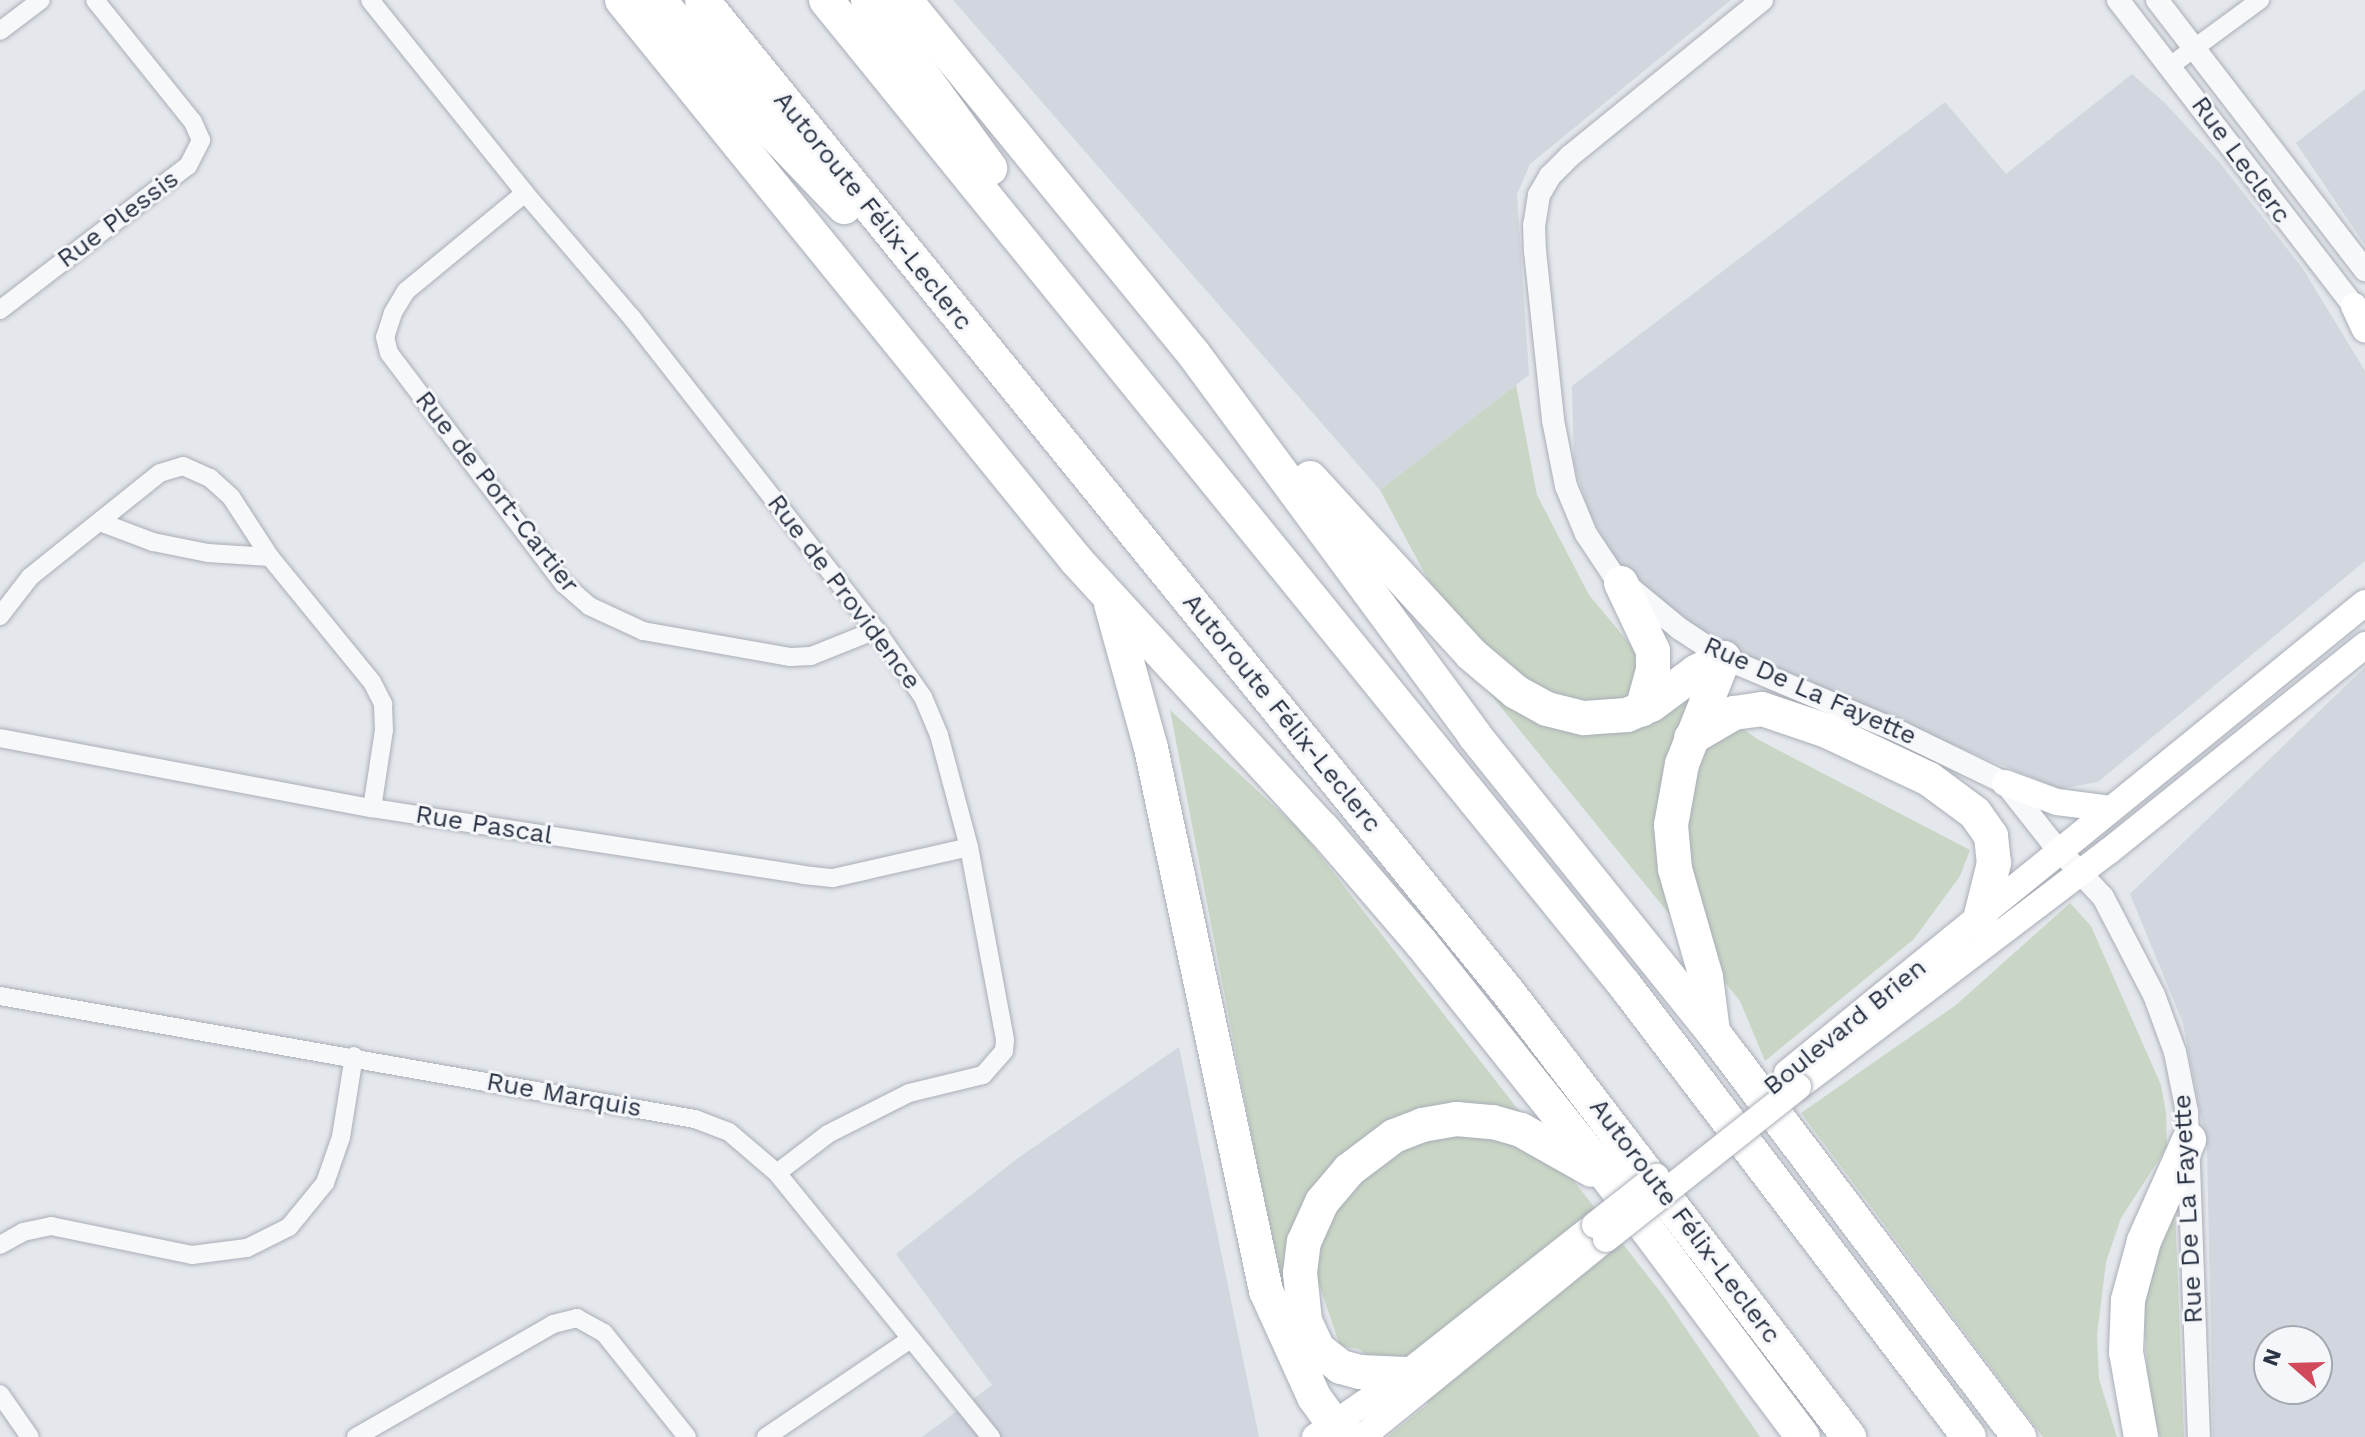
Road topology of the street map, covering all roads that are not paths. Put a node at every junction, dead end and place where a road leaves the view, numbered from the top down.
1 (41, 0) edge
2 (95, 0) edge
3 (370, 0) edge
4 (622, 0) edge
5 (659, 0) edge
6 (702, 0) edge
7 (826, 0) edge
8 (868, 0) edge
9 (905, 0) edge
10 (1762, 0) edge
11 (2118, 0) edge
12 (2157, 0) edge
13 (2260, 0) edge
14 (0, 31) edge
15 (2194, 49) junction
16 (2170, 66) junction
17 (525, 193) junction
18 (2365, 270) edge
19 (0, 310) edge
20 (2359, 313) edge
21 (2365, 330) edge
22 (1193, 353) junction
23 (1015, 387) junction
24 (1217, 483) junction
25 (100, 522) junction
26 (270, 557) junction
27 (1621, 583) junction
28 (1110, 600) junction
29 (2365, 603) edge
30 (0, 616) edge
31 (876, 630) junction
32 (2365, 645) edge
33 (1724, 658) junction
34 (1642, 710) junction
35 (0, 738) edge
36 (1691, 738) junction
37 (2005, 783) junction
38 (372, 808) junction
39 (2111, 809) junction
40 (969, 847) junction
41 (2061, 851) junction
42 (2082, 871) junction
43 (1980, 919) junction
44 (0, 996) edge
45 (1713, 1032) junction
46 (354, 1056) junction
47 (1793, 1080) junction
48 (2189, 1140) junction
49 (777, 1173) junction
50 (1610, 1180) junction
51 (1601, 1232) junction
52 (0, 1245) edge
53 (911, 1339) junction
54 (1406, 1374) junction
55 (0, 1394) edge
56 (1340, 1434) edge
57 (30, 1437) edge
58 (356, 1437) edge
59 (687, 1437) edge
60 (766, 1437) edge
61 (991, 1437) edge
62 (1803, 1437) edge
63 (1849, 1437) edge
64 (1969, 1437) edge
65 (2019, 1437) edge
66 (2141, 1437) edge
67 (2199, 1437) edge

1 - 14 street
2 - 19 street, Rue Plessis
3 - 17 street, Rue de Providence
4 - 28 highway
5 - 23 highway
6 - 23 highway, Autoroute Félix-Leclerc
7 - 24 highway
8 - 24 highway
9 - 22 highway
10 - 27 street, Rue De La Fayette
11 - 16 street, Rue Leclerc
12 - 15 street, Rue Leclerc
13 - 15 street
15 - 16 street
15 - 18 street, Rue Leclerc
16 - 20 street, Rue Leclerc
17 - 31 street, Rue de Providence
17 - 31 street, Rue de Port-Cartier
20 - 21 main road
22 - 34 highway
22 - 45 highway
23 - 63 highway, Autoroute Félix-Leclerc
24 - 64 highway
25 - 26 street
25 - 26 street
25 - 30 street
26 - 38 street
27 - 33 street, Rue De La Fayette
27 - 34 highway
28 - 50 highway
28 - 56 highway
29 - 39 main road, Boulevard Brien
31 - 40 street, Rue de Providence
32 - 42 main road, Boulevard Brien
33 - 34 highway
33 - 36 highway
33 - 37 street, Rue De La Fayette
35 - 38 street, Rue Pascal
36 - 43 highway
36 - 45 highway
37 - 39 main road
37 - 41 street, Rue De La Fayette
38 - 40 street, Rue Pascal
39 - 41 main road, Boulevard Brien
40 - 49 street, Rue de Providence
41 - 42 street, Rue De La Fayette
41 - 43 main road, Boulevard Brien
42 - 47 main road, Boulevard Brien
42 - 48 street, Rue De La Fayette
43 - 47 main road, Boulevard Brien
44 - 46 street, Rue Marquis
45 - 65 highway
46 - 49 street, Rue Marquis
46 - 52 street
47 - 51 main road, Boulevard Brien, bridge
48 - 66 highway
48 - 67 street, Rue De La Fayette
49 - 53 street, Rue Marquis
50 - 54 highway
50 - 62 highway
51 - 54 main road, Boulevard Brien
51 - 56 main road, Boulevard Brien
53 - 60 street
53 - 61 street, Rue Marquis
54 - 56 main road, Boulevard Brien
55 - 57 street
58 - 59 street

